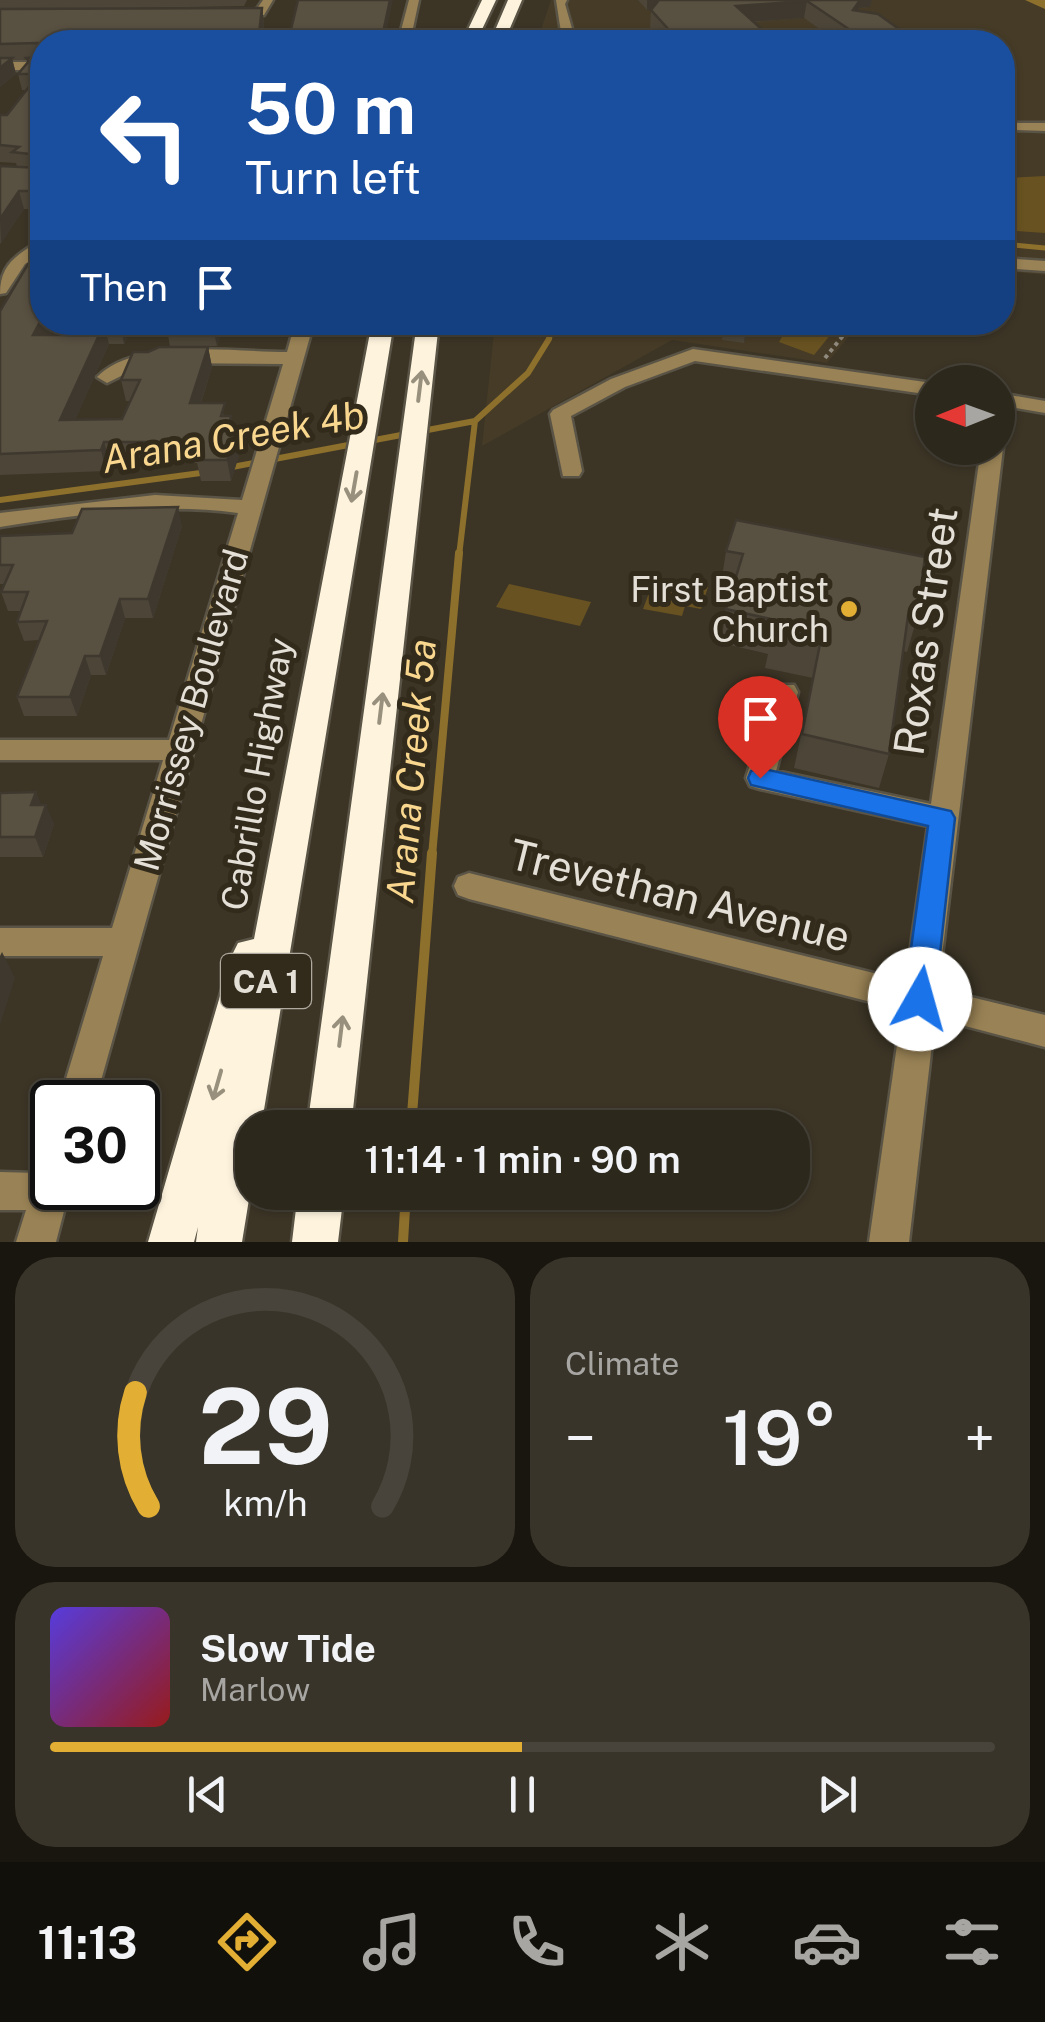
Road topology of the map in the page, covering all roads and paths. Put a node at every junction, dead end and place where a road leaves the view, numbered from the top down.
1 (268, 0) edge
2 (414, 0) edge
3 (489, 0) edge
4 (514, 0) edge
5 (562, 0) edge
6 (216, 13) edge
7 (407, 30) edge
8 (474, 30) edge
9 (502, 30) edge
10 (566, 30) edge
11 (0, 66) edge
12 (30, 66) edge
13 (1015, 125) edge
14 (1045, 127) edge
15 (30, 255) edge
16 (1015, 264) edge
17 (1045, 266) edge
18 (0, 289) edge
19 (301, 335) edge
20 (381, 335) edge
21 (426, 335) edge
22 (843, 335) edge
23 (294, 358) junction
24 (813, 372) junction
25 (107, 377) dead end
26 (915, 387) edge
27 (1015, 402) edge
28 (1045, 406) edge
29 (990, 465) edge
30 (570, 472) dead end
31 (250, 508) junction
32 (0, 520) edge
33 (785, 692) dead end
34 (313, 720) junction
35 (0, 750) edge
36 (180, 750) junction
37 (942, 818) junction
38 (470, 886) dead end
39 (0, 942) edge
40 (124, 942) junction
41 (920, 999) junction
42 (1045, 1030) edge
43 (83, 1080) edge
44 (331, 1110) edge
45 (30, 1190) edge
46 (0, 1191) edge
47 (46, 1210) edge
48 (319, 1210) edge
49 (36, 1242) edge
50 (170, 1242) edge
51 (219, 1242) edge
52 (315, 1242) edge
53 (889, 1242) edge

1 - 6 street
2 - 7 street
3 - 8 highway
4 - 9 highway
5 - 10 street
11 - 12 street
13 - 14 street
15 - 18 street
16 - 17 street
19 - 23 street, Morrissey Boulevard
20 -> 34 highway, Cabrillo Highway / CA 1
44 -> 21 highway, CA 1
22 - 24 path
23 - 25 street
23 - 31 street, Morrissey Boulevard
24 - 26 street
24 - 30 street
27 - 28 street
29 - 37 street, Roxas Street
31 - 32 street
31 - 36 street, Morrissey Boulevard
33 - 37 street
34 -> 50 highway
34 - 51 highway, Cabrillo Highway / CA 1
35 - 36 street
36 - 40 street, Morrissey Boulevard
37 - 41 street, Roxas Street
38 - 41 street, Trevethan Avenue
39 - 40 street
40 - 43 street, Morrissey Boulevard
41 - 42 street, Trevethan Avenue
41 - 53 street, Roxas Street
45 - 46 street
47 - 49 street
48 - 52 highway

